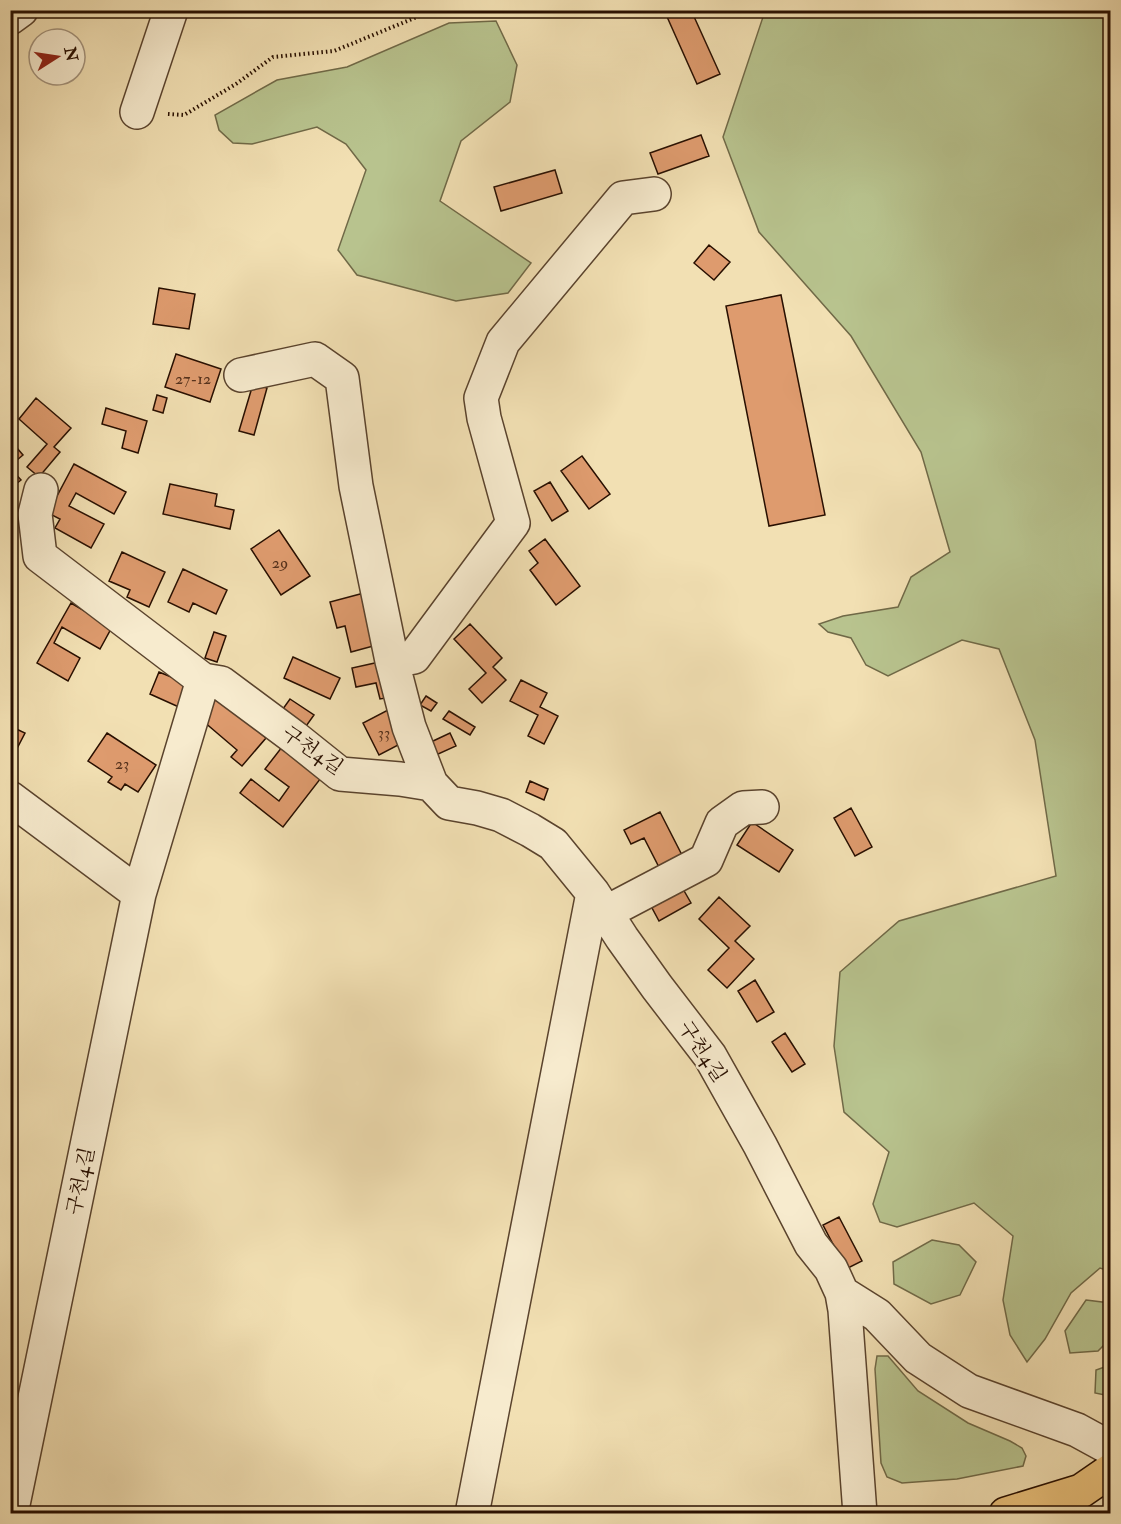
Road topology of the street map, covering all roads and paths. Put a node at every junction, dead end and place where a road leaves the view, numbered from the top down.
1 (21, 10) edge
2 (171, 10) edge
3 (434, 10) edge
4 (10, 18) edge
5 (137, 112) joint
6 (654, 194) dead end
7 (241, 375) dead end
8 (41, 490) dead end
9 (392, 661) junction
10 (203, 680) junction
11 (431, 784) junction
12 (10, 798) edge
13 (762, 807) dead end
14 (139, 894) junction
15 (600, 902) junction
16 (842, 1293) junction
17 (1110, 1448) edge
18 (1110, 1471) edge
19 (11, 1514) edge
20 (472, 1514) edge
21 (860, 1514) edge
22 (1006, 1514) edge

1 - 4 lane
2 - 5 lane
3 - 5 path
6 - 9 lane
7 - 9 lane
8 - 10 lane
9 - 11 lane
10 - 11 lane, 구천4길
10 - 14 lane, 구천4길
11 - 15 lane, 구천4길
12 - 14 lane
13 - 15 lane
14 - 19 lane, 구천4길
15 - 16 lane, 구천4길
15 - 20 lane
16 - 17 lane
16 - 21 lane, 구천4길
18 - 22 main road

